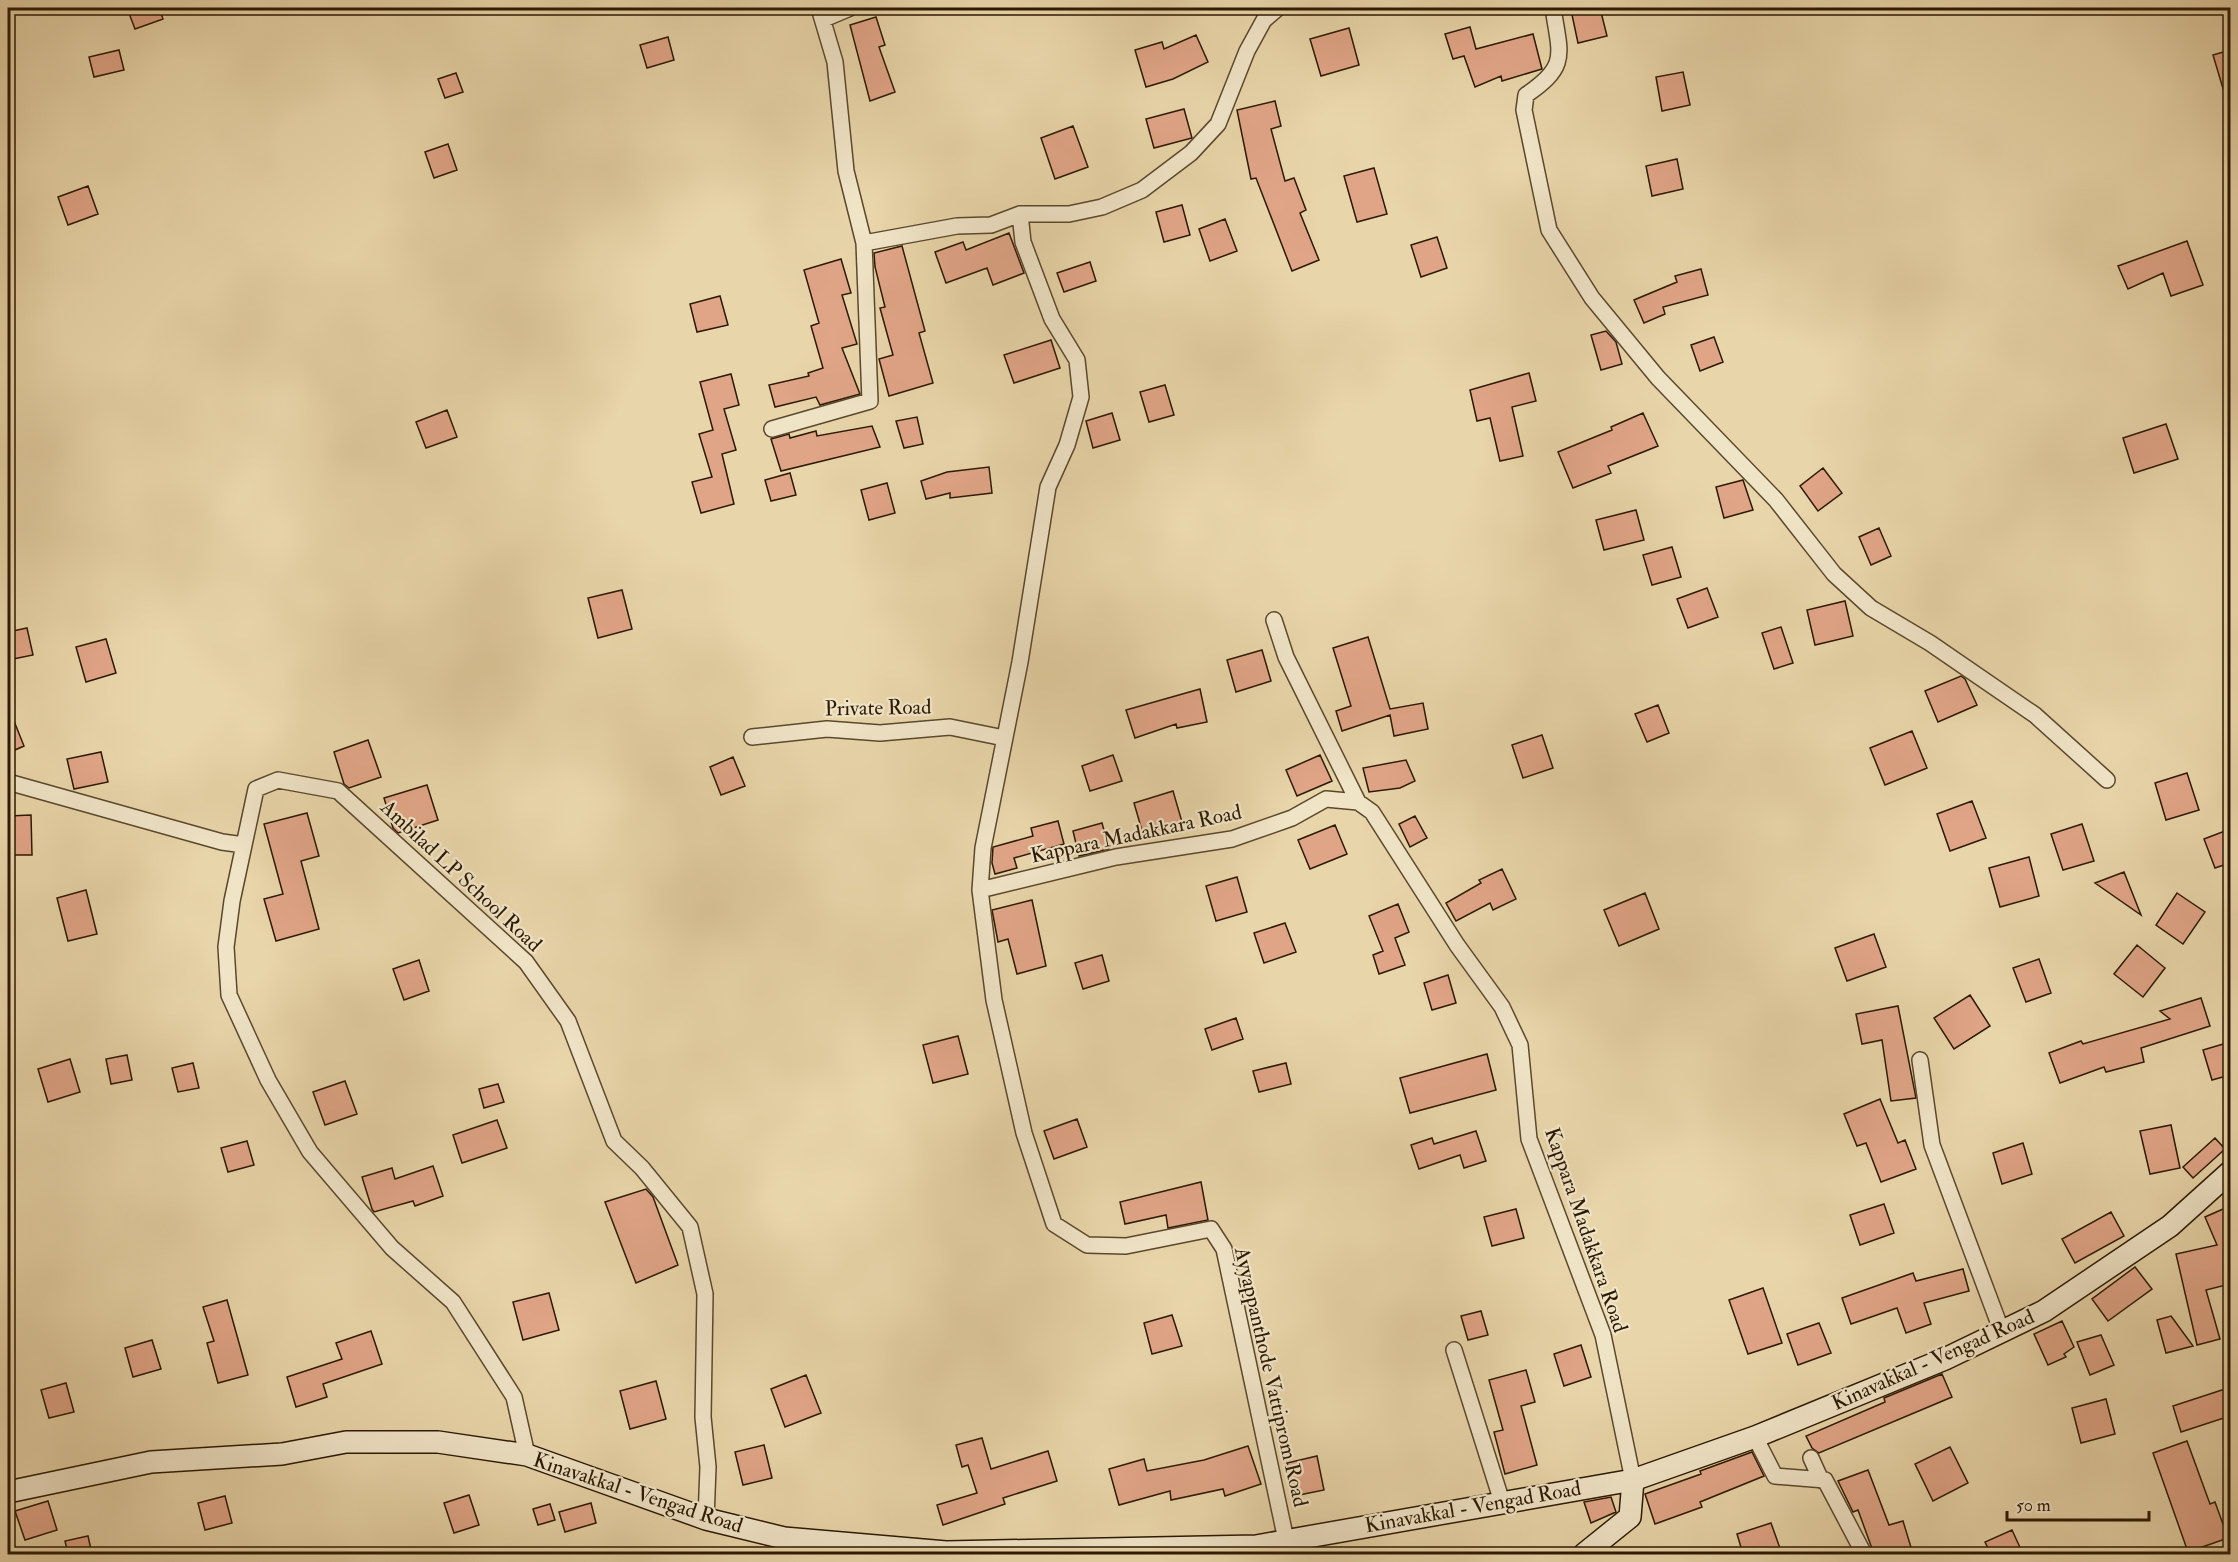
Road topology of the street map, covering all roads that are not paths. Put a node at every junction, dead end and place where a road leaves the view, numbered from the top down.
1 (850, 8) edge
2 (1278, 8) edge
3 (1553, 8) edge
4 (822, 13) edge
5 (1020, 214) junction
6 (864, 243) junction
7 (772, 429) dead end
8 (1274, 620) dead end
9 (752, 737) dead end
10 (1004, 738) junction
11 (2107, 780) dead end
12 (8, 783) edge
13 (1358, 802) junction
14 (244, 845) junction
15 (980, 890) junction
16 (1920, 1060) dead end
17 (2230, 1172) edge
18 (2002, 1332) junction
19 (1454, 1350) dead end
20 (1755, 1437) junction
21 (527, 1455) junction
22 (1811, 1458) dead end
23 (1633, 1480) junction
24 (1821, 1480) junction
25 (8, 1492) edge
26 (1502, 1502) junction
27 (706, 1519) junction
28 (1286, 1540) junction
29 (1584, 1554) edge
30 (1864, 1554) edge

1 - 4 street
2 - 5 street
3 - 11 street
4 - 6 street
5 - 6 street
5 - 10 street
6 - 7 street
8 - 13 street
9 - 10 street, Private Road
10 - 15 street
12 - 14 street
13 - 15 street, Kappara Madakkara Road
13 - 23 street, Kappara Madakkara Road
14 - 21 street
14 - 27 street, Ambilad LP School Road
15 - 28 street, Ayyappanthode Vattiprom Road
16 - 18 street
17 - 18 main road, Kinavakkal - Vengad Road
18 - 20 main road, Kinavakkal - Vengad Road
19 - 26 street
20 - 23 main road, Kinavakkal - Vengad Road
20 - 24 street
21 - 25 main road, Kinavakkal - Vengad Road
21 - 27 main road, Kinavakkal - Vengad Road
22 - 24 street
23 - 26 main road, Kinavakkal - Vengad Road
23 - 29 main road
24 - 30 street
26 - 28 main road, Kinavakkal - Vengad Road
27 - 28 main road, Kinavakkal - Vengad Road

